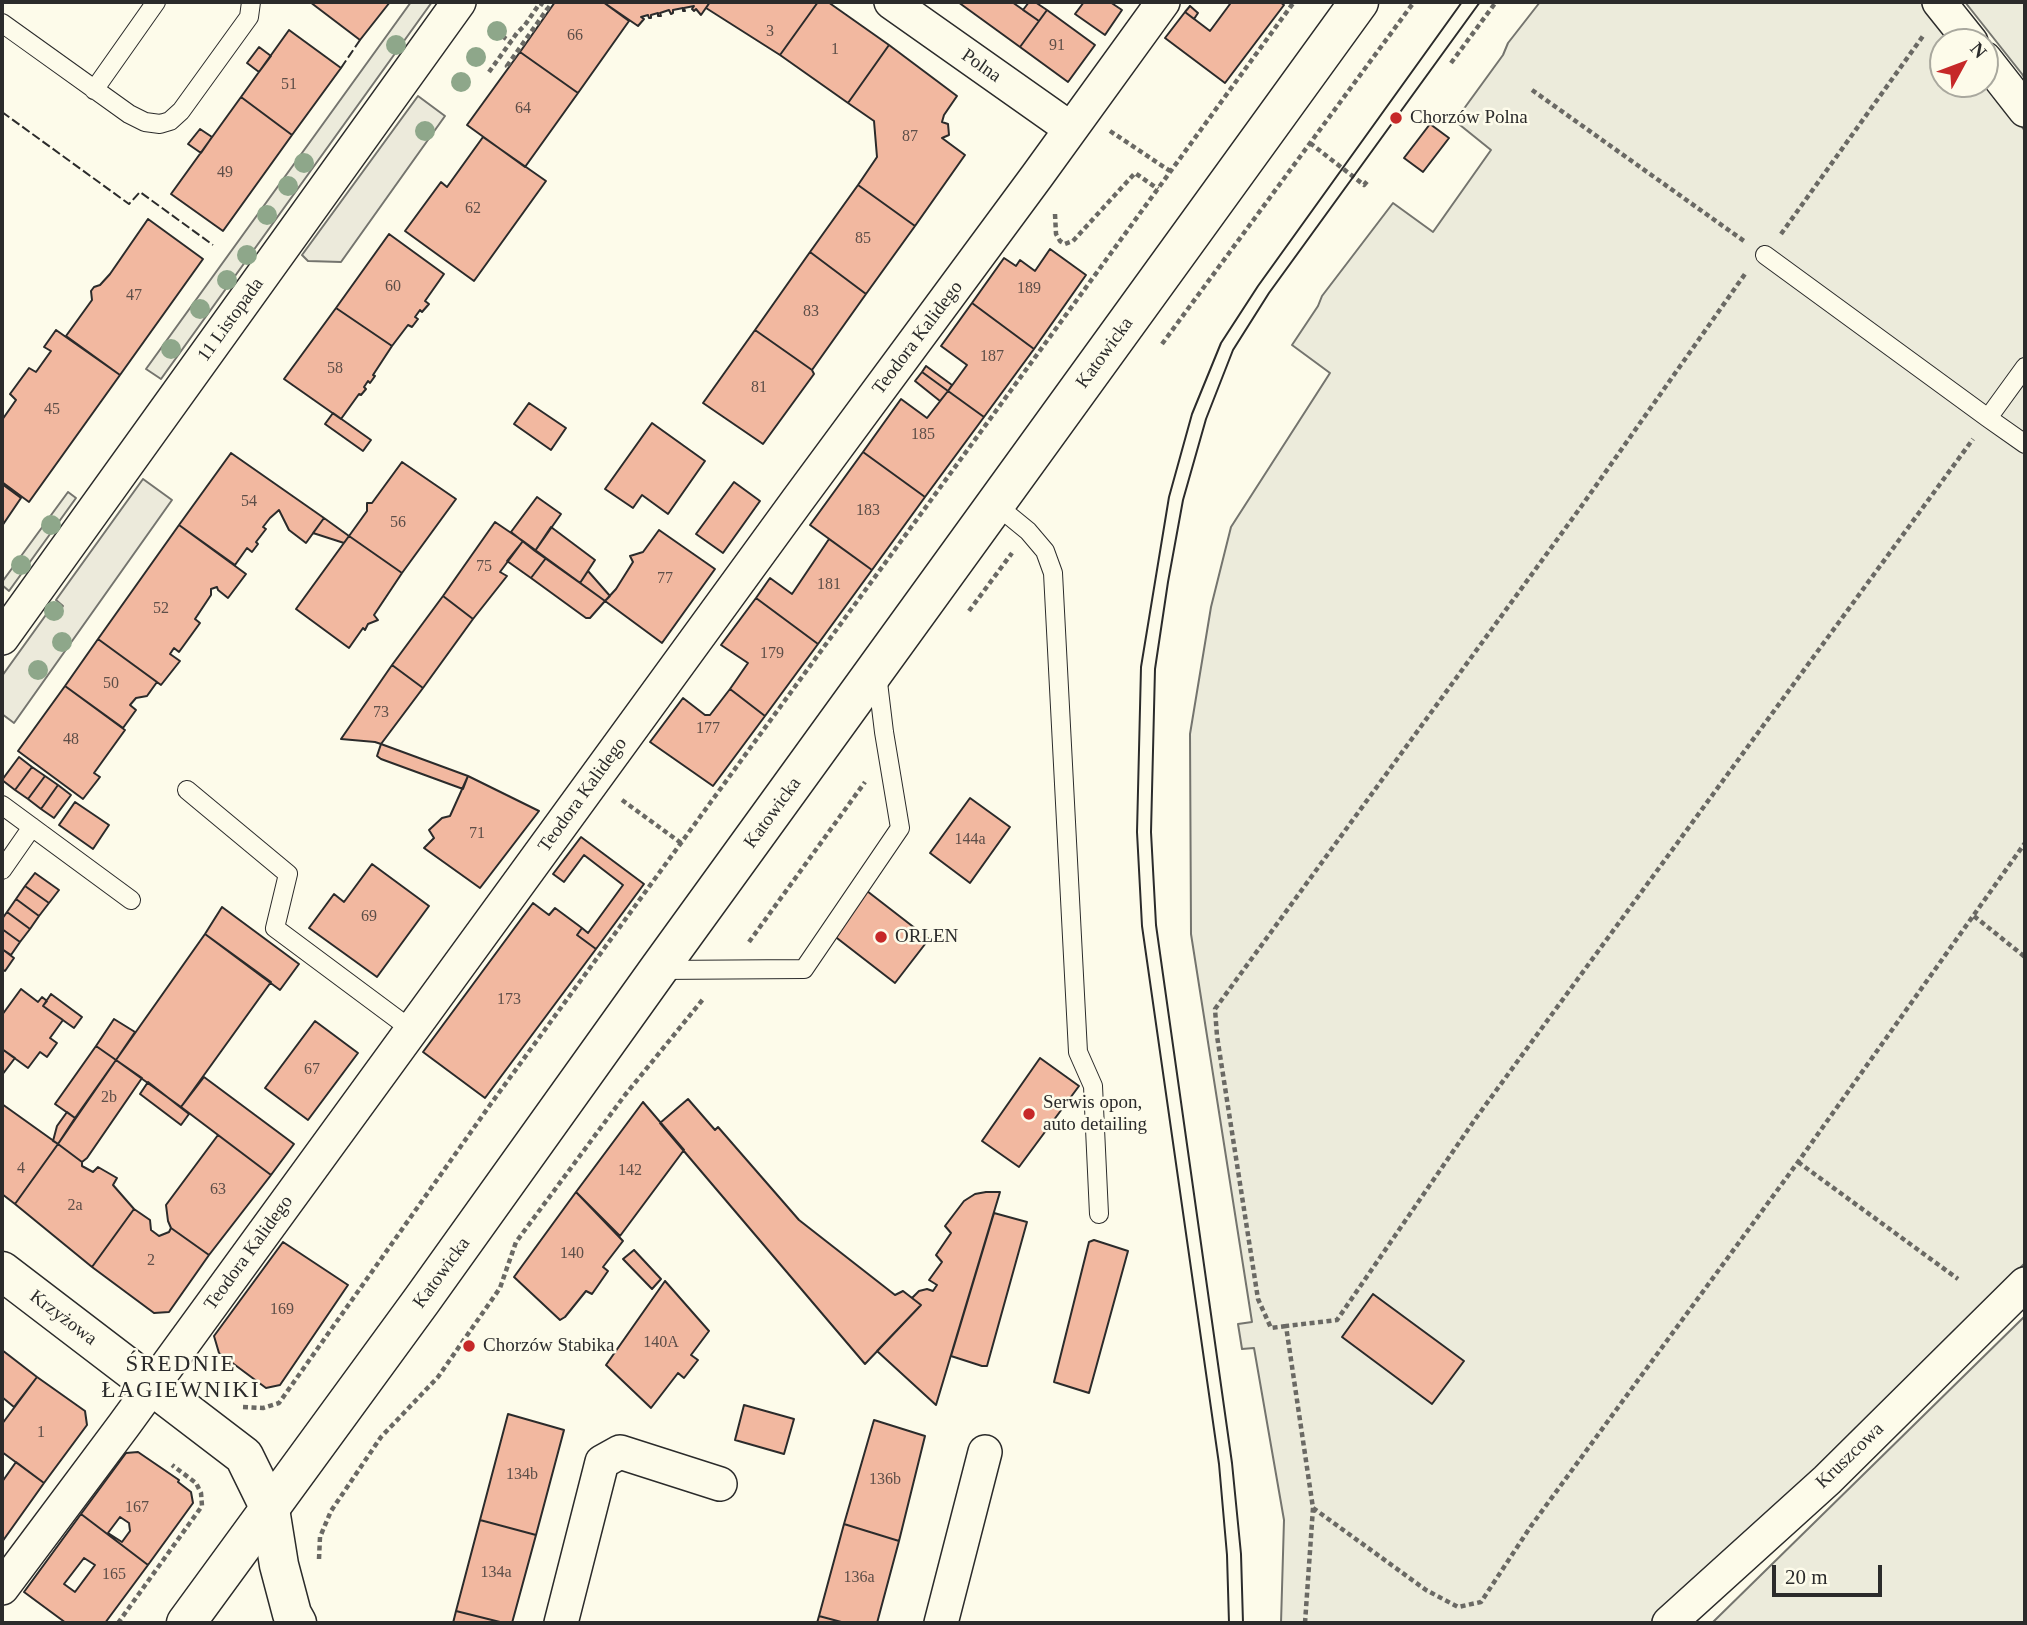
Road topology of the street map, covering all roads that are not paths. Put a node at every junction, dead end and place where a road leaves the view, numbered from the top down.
1 (156, 2) edge
2 (251, 2) edge
3 (459, 2) edge
4 (891, 2) edge
5 (1163, 2) edge
6 (1359, 2) edge
7 (1933, 16) edge
8 (2, 23) edge
9 (1951, 28) edge
10 (1999, 77) edge
11 (94, 90) junction
12 (2025, 110) edge
13 (1071, 129) junction
14 (1765, 255) road end
15 (2025, 367) edge
16 (1988, 418) junction
17 (2025, 444) edge
18 (995, 504) junction
19 (2, 638) edge
20 (877, 669) junction
21 (187, 790) dead end
22 (2, 805) edge
23 (32, 827) junction
24 (2, 870) edge
25 (131, 900) dead end
26 (658, 970) junction
27 (412, 1030) junction
28 (1099, 1214) dead end
29 (2, 1271) edge
30 (2025, 1284) edge
31 (153, 1385) junction
32 (985, 1452) dead end
33 (720, 1484) dead end
34 (270, 1509) junction
35 (2, 1588) edge
36 (186, 1623) edge
37 (298, 1623) edge
38 (562, 1623) edge
39 (941, 1623) edge
40 (1670, 1623) edge

1 - 11 lane
2 - 11 lane
3 - 19 street, 11 Listopada
4 - 13 street, Polna
5 - 13 street, Teodora Kalidego
6 - 18 main road, Katowicka
7 - 9 street
8 - 11 lane
10 - 12 street
13 - 27 street, Teodora Kalidego
14 - 16 lane
15 - 16 lane
16 - 17 lane
18 - 20 main road, Katowicka
18 - 28 lane
20 - 26 main road, Katowicka
20 - 26 lane
21 - 27 lane
22 - 23 lane
23 - 24 lane
23 - 25 lane
26 - 34 main road, Katowicka
27 - 31 street, Teodora Kalidego
29 - 31 main road, Krzyżowa
30 - 40 street, Kruszcowa
31 - 34 main road, Krzyżowa
31 - 35 street, Teodora Kalidego
32 - 39 street
33 - 38 street
34 - 36 main road, Katowicka
34 - 37 main road, Krzyżowa

